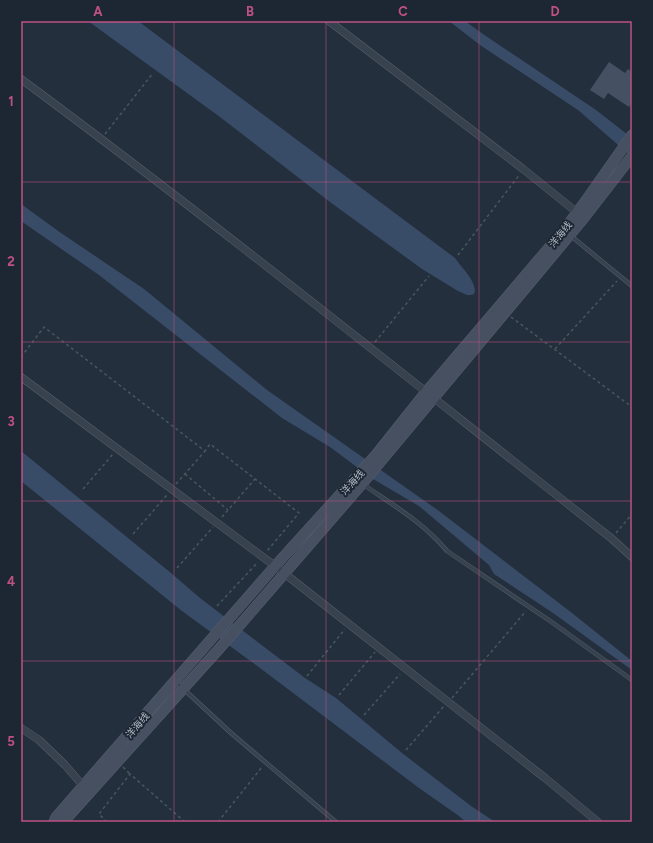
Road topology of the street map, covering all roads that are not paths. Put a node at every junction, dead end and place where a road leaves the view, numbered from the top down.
1 (329, 21) edge
2 (21, 79) edge
3 (632, 135) edge
4 (632, 156) edge
5 (580, 215) junction
6 (567, 233) junction
7 (632, 286) edge
8 (21, 377) edge
9 (429, 395) junction
10 (360, 479) junction
11 (632, 557) edge
12 (275, 566) junction
13 (284, 574) junction
14 (632, 680) edge
15 (175, 681) junction
16 (183, 689) junction
17 (21, 728) edge
18 (86, 789) junction
19 (61, 820) edge
20 (336, 822) edge
21 (598, 822) edge

1 - 5 street
2 - 9 street
3 - 5 main road, 洋海线
4 - 5 main road, 洋海线
5 - 6 main road, 洋海线
6 - 7 lane
6 - 9 main road, 洋海线
6 - 9 main road, 洋海线
8 - 12 street
9 - 10 main road, 洋海线
9 - 11 street
10 - 12 main road, 洋海线
10 - 13 main road, 洋海线
10 - 14 lane
12 - 13 street
12 - 15 main road, 洋海线
13 - 16 main road, 洋海线
13 - 21 street
15 - 16 lane
15 - 18 main road, 洋海线
16 - 18 main road, 洋海线
16 - 20 lane
17 - 18 street
18 - 19 main road, 洋海线

